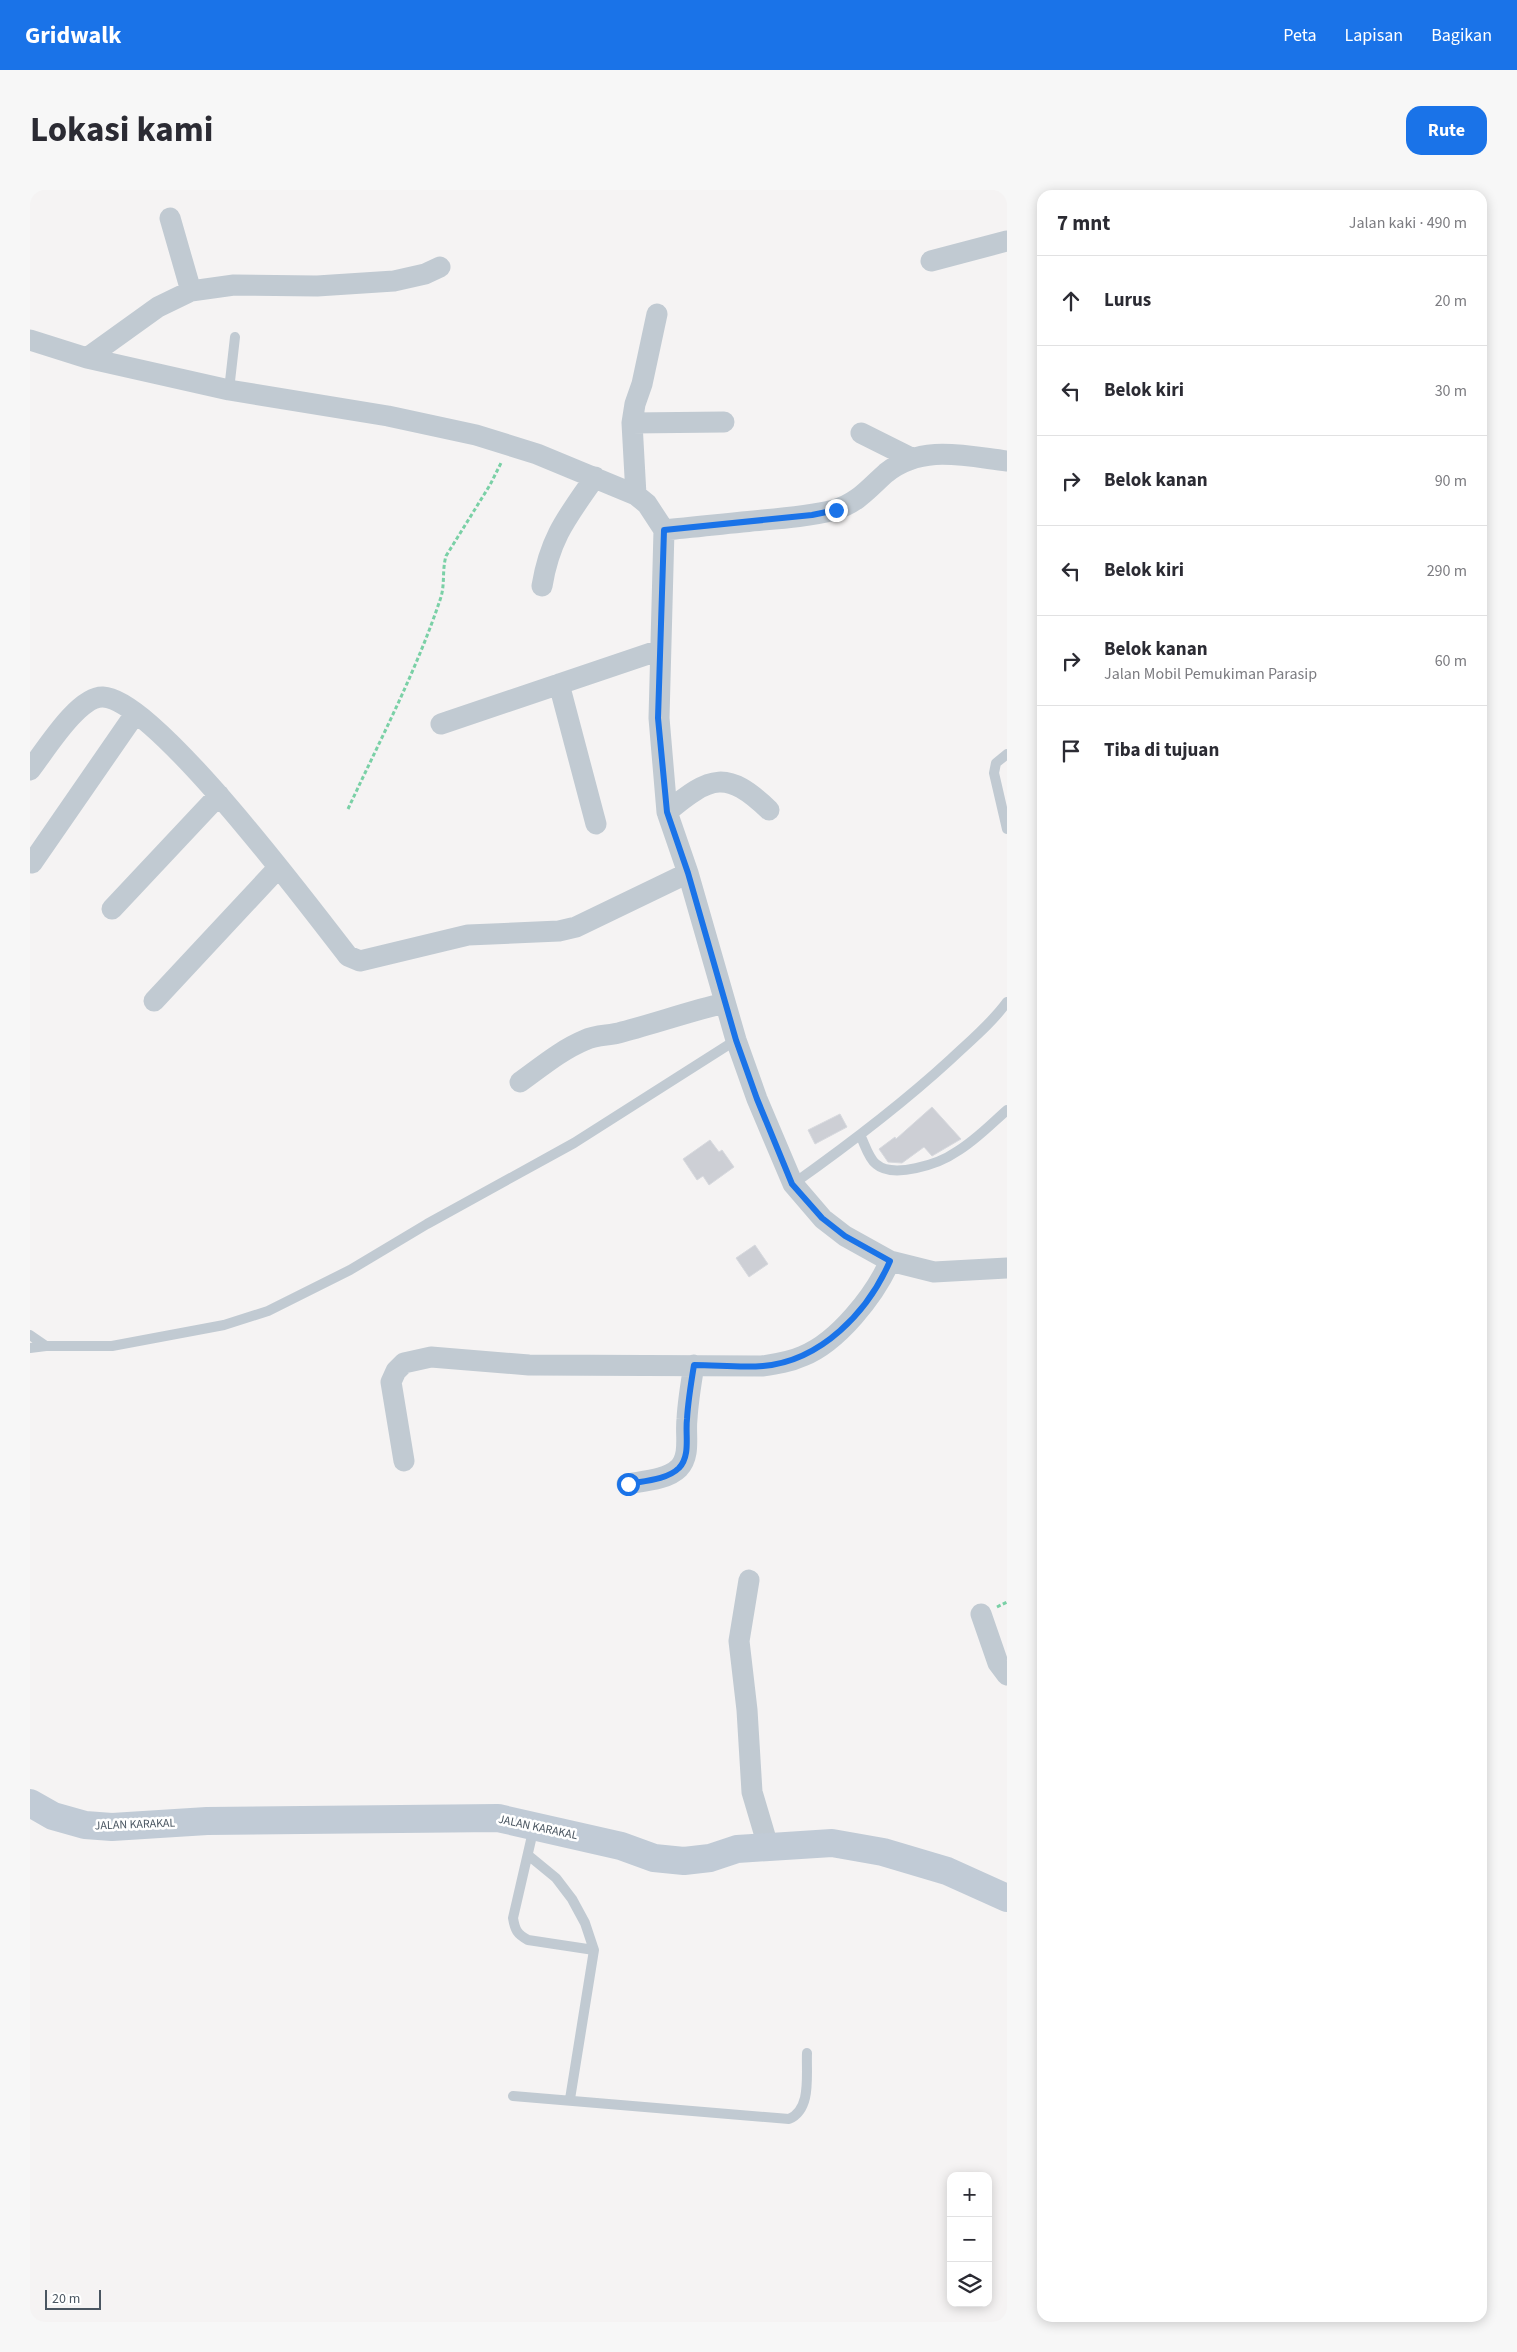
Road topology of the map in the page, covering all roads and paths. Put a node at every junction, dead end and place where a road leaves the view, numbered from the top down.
1 (170, 218) dead end
2 (1007, 241) edge
3 (931, 261) dead end
4 (440, 267) dead end
5 (191, 291) junction
6 (657, 314) dead end
7 (235, 336) dead end
8 (30, 340) edge
9 (87, 358) junction
10 (229, 390) junction
11 (724, 422) dead end
12 (632, 423) junction
13 (861, 433) dead end
14 (510, 445) junction
15 (911, 458) junction
16 (1007, 461) edge
17 (594, 477) junction
18 (636, 495) junction
19 (664, 530) junction
20 (542, 586) dead end
21 (660, 650) junction
22 (559, 684) junction
23 (135, 714) junction
24 (441, 724) dead end
25 (1007, 754) edge
26 (30, 770) edge
27 (219, 795) junction
28 (348, 809) dead end
29 (769, 810) dead end
30 (667, 812) junction
31 (596, 824) dead end
32 (1007, 829) edge
33 (32, 863) dead end
34 (278, 868) junction
35 (688, 873) junction
36 (112, 909) dead end
37 (154, 1001) dead end
38 (1007, 1002) edge
39 (725, 1003) junction
40 (736, 1040) junction
41 (520, 1082) dead end
42 (1007, 1110) edge
43 (860, 1137) junction
44 (792, 1184) junction
45 (890, 1261) junction
46 (1007, 1268) edge
47 (30, 1334) edge
48 (46, 1346) junction
49 (30, 1348) edge
50 (694, 1365) junction
51 (404, 1462) dead end
52 (628, 1484) dead end
53 (749, 1580) dead end
54 (981, 1614) dead end
55 (1007, 1675) edge
56 (30, 1803) edge
57 (535, 1824) junction
58 (768, 1846) junction
59 (528, 1855) junction
60 (1007, 1898) edge
61 (594, 1950) junction
62 (807, 2053) dead end
63 (513, 2096) dead end
64 (570, 2100) junction

1 - 5 street
2 - 3 street
4 - 5 street
5 - 9 street
6 - 12 street
7 - 10 lane
8 - 9 street
9 - 10 street
10 - 14 street
11 - 12 street
12 - 18 street
13 - 15 street
14 - 17 street
14 - 28 path
15 - 16 street
15 - 19 street
17 - 18 street
17 - 20 street
18 - 19 street
19 - 21 street
21 - 22 street
21 - 30 street
22 - 24 street
22 - 31 street
23 - 26 street
23 - 27 street
23 - 33 street
25 - 32 lane
27 - 34 street
27 - 36 street
29 - 30 street
30 - 35 street
34 - 35 street
34 - 37 street
35 - 39 street
38 - 43 lane
39 - 40 street
39 - 41 street
40 - 44 street
40 - 48 lane
42 - 43 lane
43 - 44 lane
44 - 45 street
45 - 46 street
45 - 50 street
47 - 48 lane
48 - 49 lane
50 - 51 street
50 - 52 street
53 - 58 street
54 - 55 street
56 - 57 main road, JALAN KARAKAL
57 - 58 main road, JALAN KARAKAL
57 - 59 lane
58 - 60 main road, JALAN KARAKAL
59 - 61 lane
59 - 61 lane
61 - 64 lane
62 - 64 lane
63 - 64 lane

